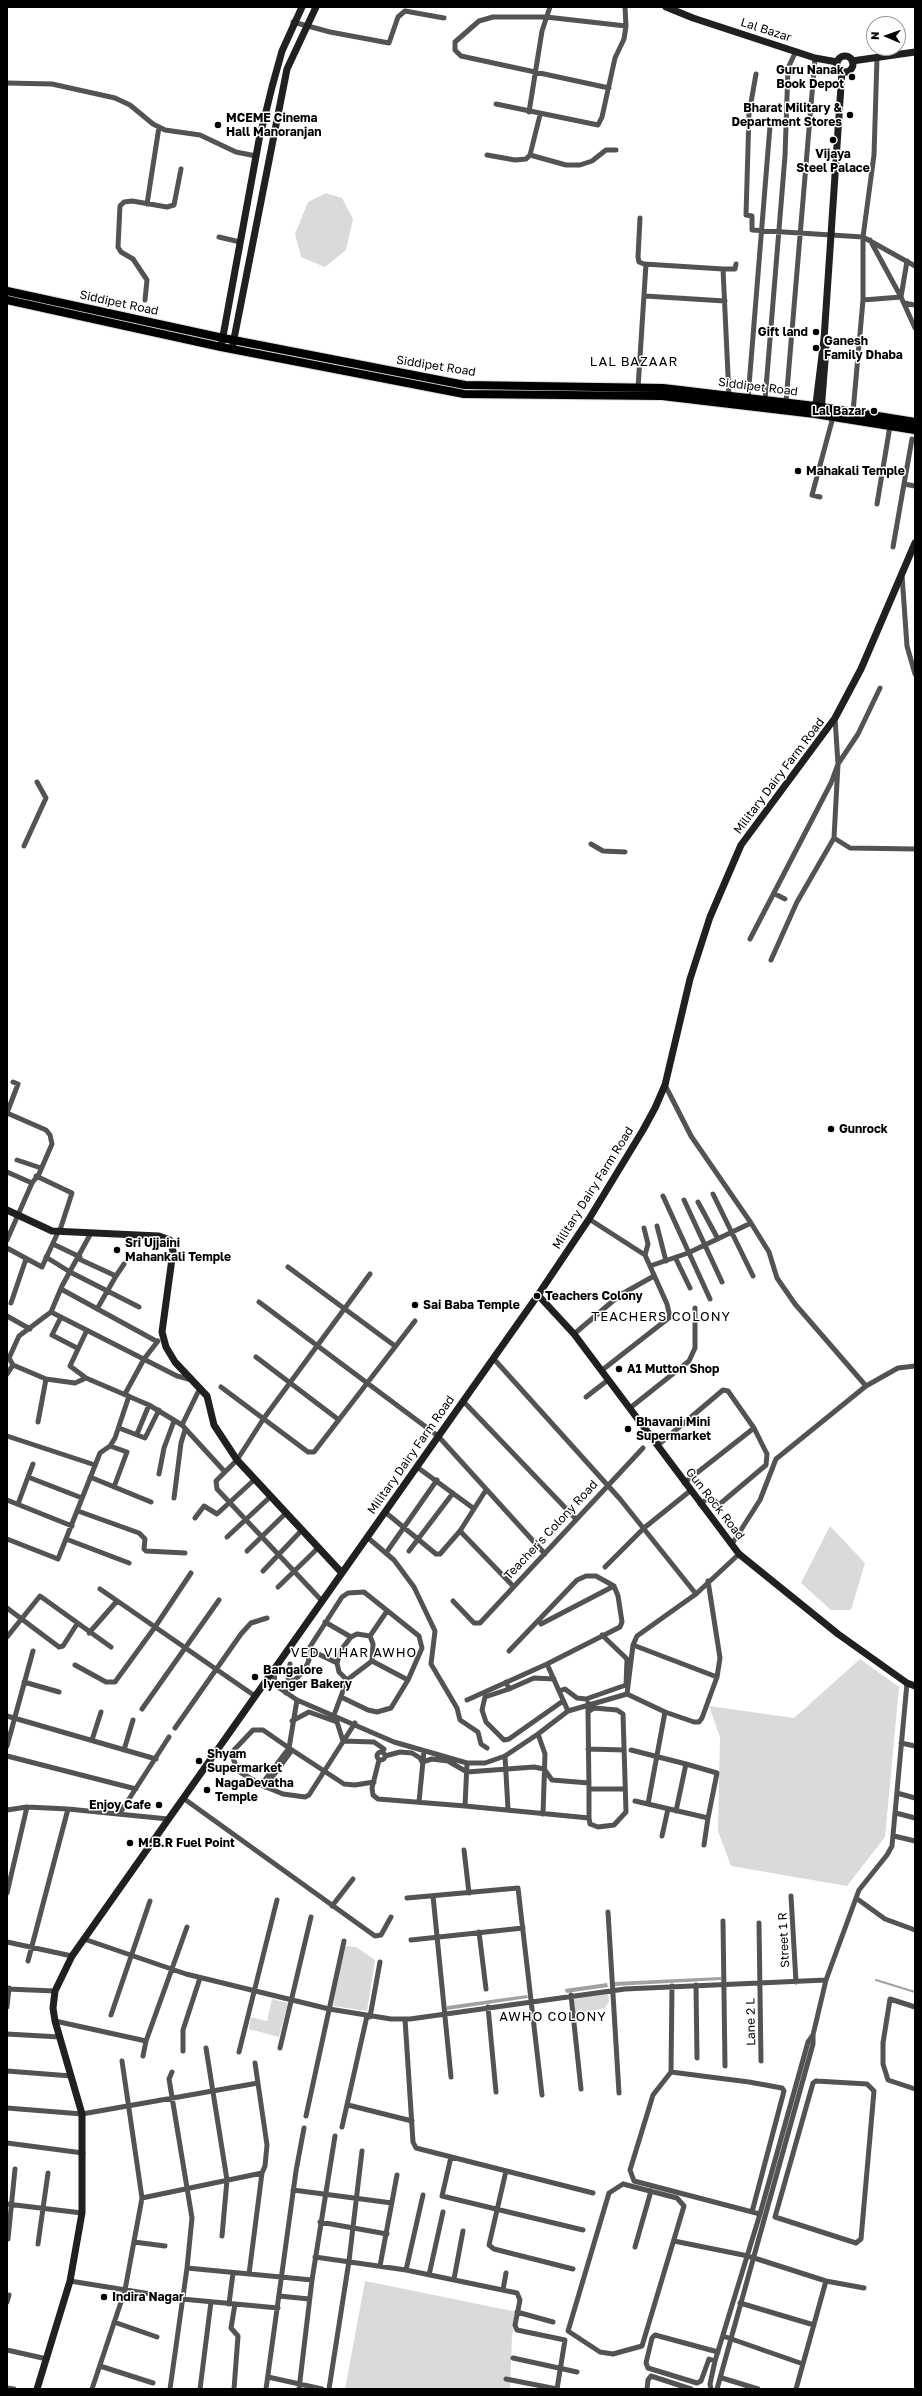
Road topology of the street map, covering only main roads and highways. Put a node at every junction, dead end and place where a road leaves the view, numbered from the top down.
1 (302, 7) edge
2 (316, 7) edge
3 (666, 7) edge
4 (915, 52) edge
5 (852, 61) junction
6 (837, 62) junction
7 (842, 71) junction
8 (248, 200) junction
9 (261, 202) junction
10 (239, 251) junction
11 (251, 254) junction
12 (7, 291) edge
13 (7, 300) edge
14 (222, 338) junction
15 (234, 340) junction
16 (221, 347) junction
17 (232, 349) junction
18 (818, 410) junction
19 (915, 422) edge
20 (915, 430) edge
21 (915, 543) edge
22 (7, 1210) edge
23 (538, 1295) junction
24 (342, 1573) junction
25 (915, 1686) edge
26 (37, 2389) edge

1 - 8 main road
2 - 9 main road
3 - 6 main road, Lal Bazar
4 - 5 main road
5 - 6 main road
5 - 7 main road
6 - 7 main road
7 - 18 main road
8 - 9 main road
8 - 10 main road
9 - 11 main road
10 - 11 main road
10 - 14 main road
11 - 15 main road
12 - 14 main road, Siddipet Road
13 - 16 main road, Siddipet Road
14 - 15 main road, Siddipet Road
14 - 16 main road
15 - 17 main road
15 - 18 main road, Siddipet Road
16 - 17 main road, Siddipet Road
17 - 18 main road, Siddipet Road
18 - 19 main road, Siddipet Road
18 - 20 main road, Siddipet Road
21 - 23 main road, Military Dairy Farm Road
22 - 24 main road
23 - 24 main road, Military Dairy Farm Road
23 - 25 main road, Gun Rock Road
24 - 26 main road, Military Dairy Farm Road

